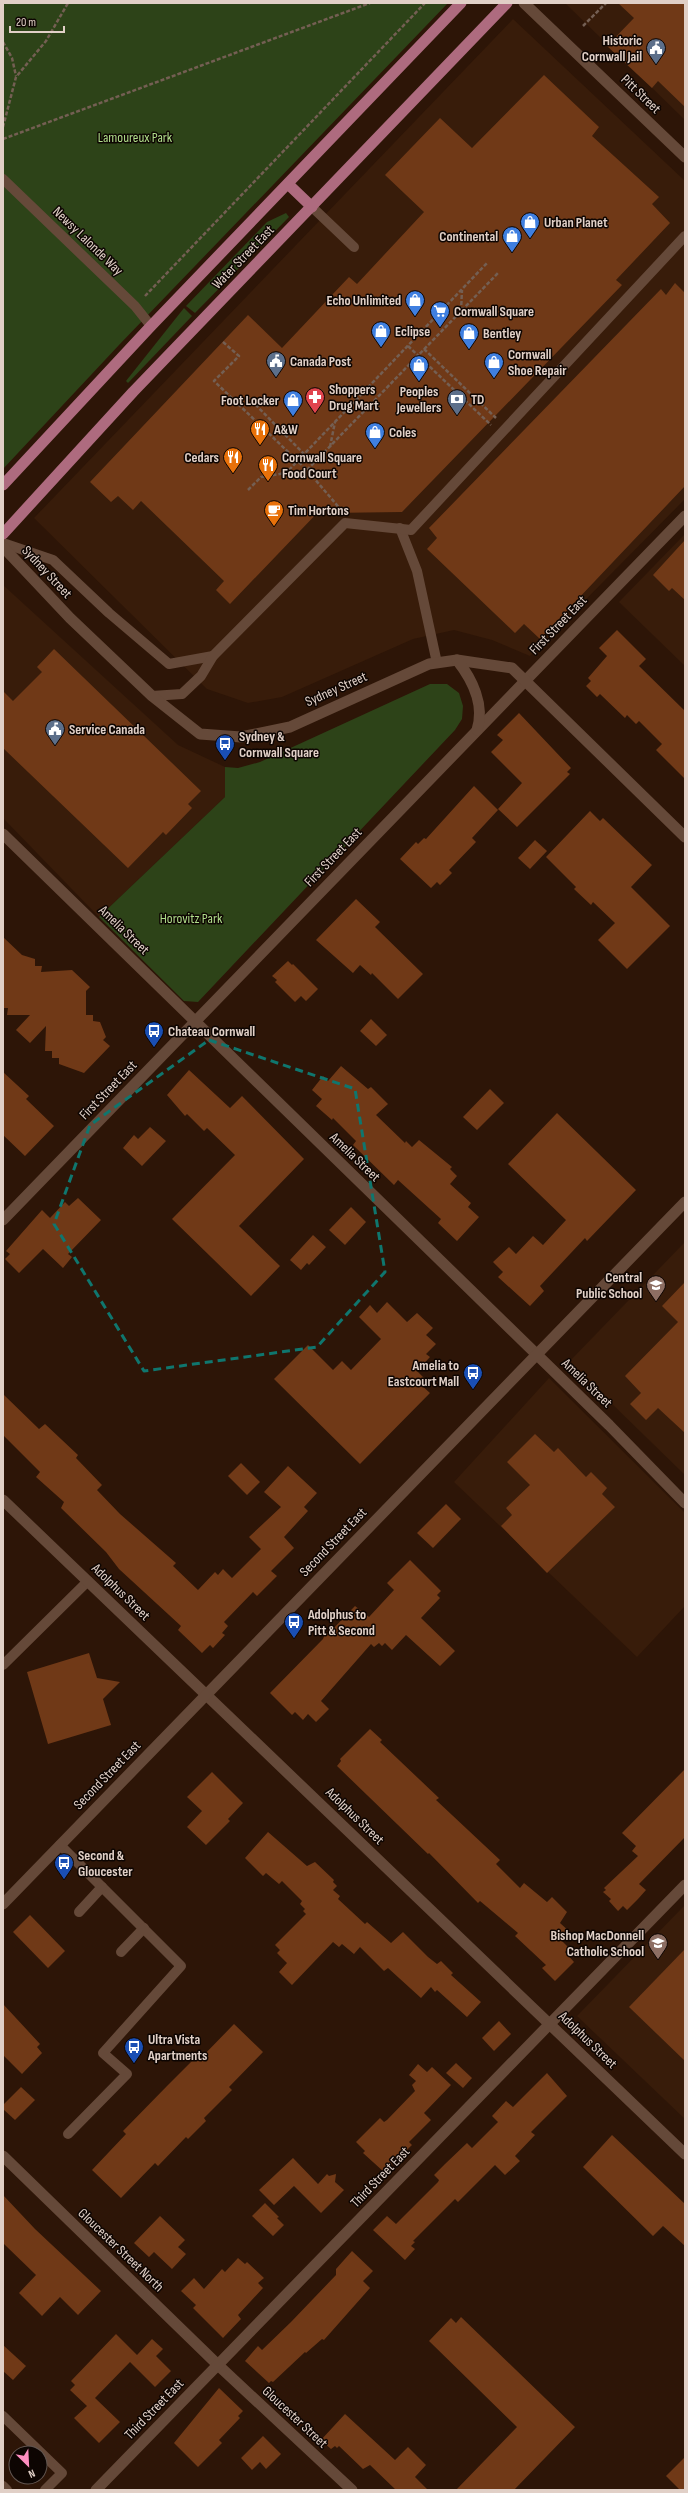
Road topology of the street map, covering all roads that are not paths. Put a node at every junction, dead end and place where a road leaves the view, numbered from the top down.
1 (461, 3) edge
2 (507, 3) edge
3 (524, 3) edge
4 (685, 157) edge
5 (3, 179) edge
6 (288, 184) junction
7 (312, 207) junction
8 (685, 236) edge
9 (354, 247) dead end
10 (151, 326) junction
11 (3, 486) edge
12 (685, 516) edge
13 (400, 528) junction
14 (3, 534) edge
15 (3, 543) edge
16 (3, 547) edge
17 (213, 656) junction
18 (457, 660) junction
19 (437, 662) junction
20 (525, 680) junction
21 (152, 696) junction
22 (477, 730) junction
23 (3, 834) edge
24 (685, 837) edge
25 (196, 1021) junction
26 (685, 1202) edge
27 (3, 1220) edge
28 (536, 1355) junction
29 (3, 1500) edge
30 (685, 1503) edge
31 (88, 1581) junction
32 (3, 1665) edge
33 (206, 1695) junction
34 (60, 1845) junction
35 (685, 1885) edge
36 (102, 1887) junction
37 (3, 1904) edge
38 (79, 1912) dead end
39 (144, 1928) junction
40 (121, 1952) dead end
41 (550, 2025) junction
42 (68, 2134) dead end
43 (685, 2154) edge
44 (3, 2156) edge
45 (218, 2365) junction
46 (3, 2416) edge
47 (3, 2486) edge
48 (7, 2490) edge
49 (45, 2490) edge
50 (96, 2490) edge
51 (352, 2490) edge

1 - 6 main road, Water Street East
2 - 7 main road, Water Street East
3 - 4 street, Pitt Street
5 - 10 lane, Newsy Lalonde Way
6 - 7 main road
6 - 10 main road, Water Street East
7 - 9 lane
7 - 14 main road, Water Street East
8 - 13 lane
10 - 11 main road, Water Street East
12 - 20 street, First Street East
13 - 17 lane
13 - 19 lane
15 - 17 lane
16 - 21 street, Sydney Street
17 - 21 lane
18 - 19 street, Sydney Street
18 - 20 street, Sydney Street
18 - 22 street
19 - 21 street, Sydney Street
20 - 22 street, First Street East
20 - 24 street, Sydney Street
22 - 25 street, First Street East
23 - 25 street, Amelia Street
25 - 27 street, First Street East
25 - 28 street, Amelia Street
26 - 28 street, Second Street East
28 - 30 street, Amelia Street
28 - 33 street, Second Street East
29 - 31 street, Adolphus Street
31 - 32 lane
31 - 33 street, Adolphus Street
33 - 34 street, Second Street East
33 - 41 street, Adolphus Street
34 - 36 lane
34 - 37 street, Second Street East
35 - 41 street, Third Street East
36 - 38 lane
36 - 39 lane
39 - 40 lane
39 - 42 lane
41 - 43 street, Adolphus Street
41 - 45 street, Third Street East
44 - 45 street, Gloucester Street North
45 - 50 street, Third Street East
45 - 51 street, Gloucester Street
46 - 49 lane
47 - 48 lane

